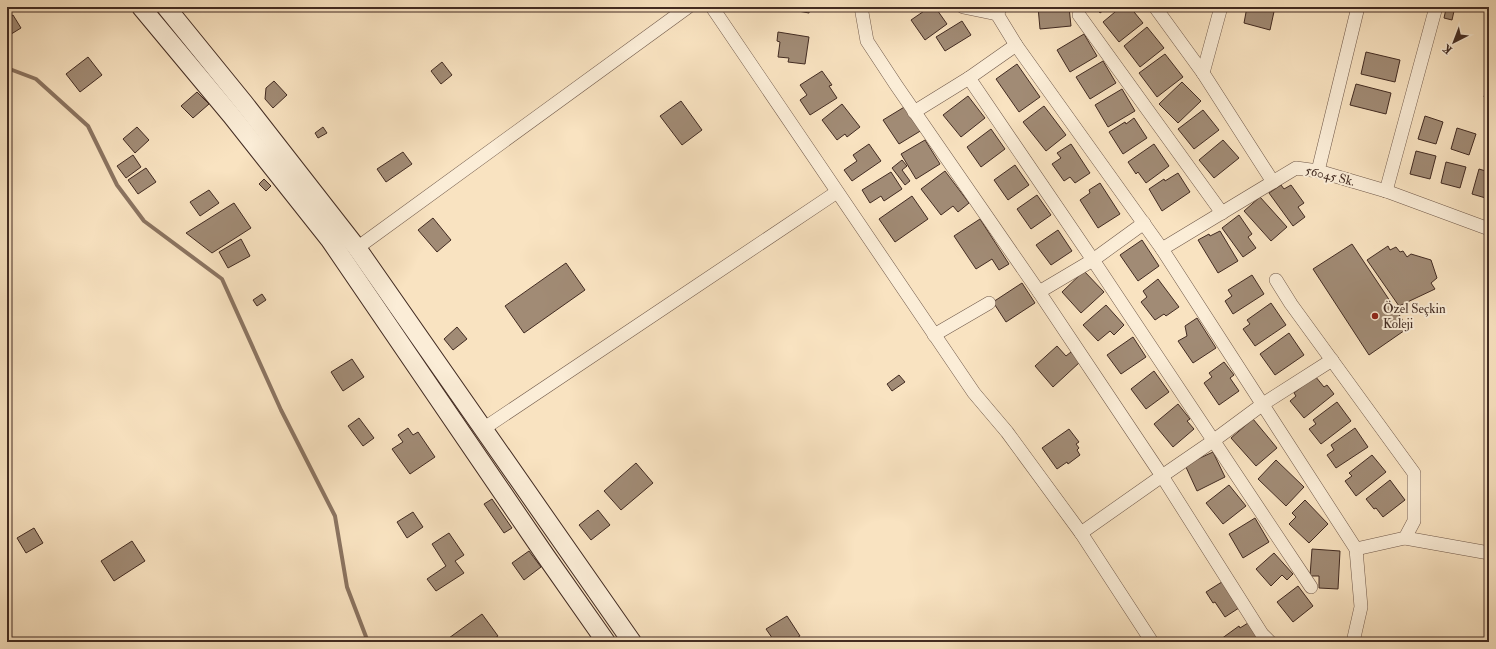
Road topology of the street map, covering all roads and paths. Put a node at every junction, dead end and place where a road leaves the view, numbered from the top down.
1 (141, 7) edge
2 (166, 7) edge
3 (688, 7) edge
4 (712, 7) edge
5 (861, 7) edge
6 (963, 7) edge
7 (1155, 7) edge
8 (1221, 7) edge
9 (1358, 7) edge
10 (1436, 7) edge
11 (999, 10) edge
12 (1079, 15) dead end
13 (1016, 45) junction
14 (1203, 73) junction
15 (969, 78) junction
16 (914, 112) junction
17 (1318, 171) junction
18 (1273, 182) junction
19 (1386, 191) junction
20 (837, 192) junction
21 (1222, 214) junction
22 (1144, 223) junction
23 (1489, 229) edge
24 (358, 248) junction
25 (1162, 249) junction
26 (1093, 260) junction
27 (1276, 280) dead end
28 (1039, 292) junction
29 (989, 303) dead end
30 (934, 335) junction
31 (1332, 360) junction
32 (1263, 404) junction
33 (483, 428) junction
34 (1213, 441) junction
35 (1162, 476) junction
36 (1081, 534) junction
37 (1406, 538) junction
38 (1356, 549) junction
39 (1489, 553) edge
40 (1311, 588) dead end
41 (606, 642) edge
42 (632, 642) edge
43 (1152, 642) edge
44 (1270, 642) edge
45 (1353, 642) edge

1 - 41 main road
2 - 24 main road
3 - 24 street
4 - 20 street
5 - 16 street
6 - 11 street
7 - 14 street
8 - 14 street
9 - 17 street
10 - 19 street
11 - 13 street
12 - 21 street
13 - 15 street
13 - 22 street
14 - 18 street
15 - 16 street
15 - 26 street
16 - 28 street
17 - 18 street, 56045 Sk.
17 - 19 street, 56045 Sk.
18 - 21 street, 56045 Sk.
19 - 23 street, 56045 Sk.
20 - 30 street
20 - 33 street
21 - 25 street, 56045 Sk.
22 - 25 street
22 - 26 street
24 - 33 main road
25 - 32 street
26 - 28 street
26 - 34 street
27 - 31 street
28 - 35 street
29 - 30 street
30 - 36 street
31 - 32 street
31 - 37 street
32 - 34 street
32 - 38 street
33 - 42 main road
34 - 35 street
34 - 40 street
35 - 36 street
35 - 44 street
36 - 43 street
37 - 38 street
37 - 39 street
38 - 45 street

